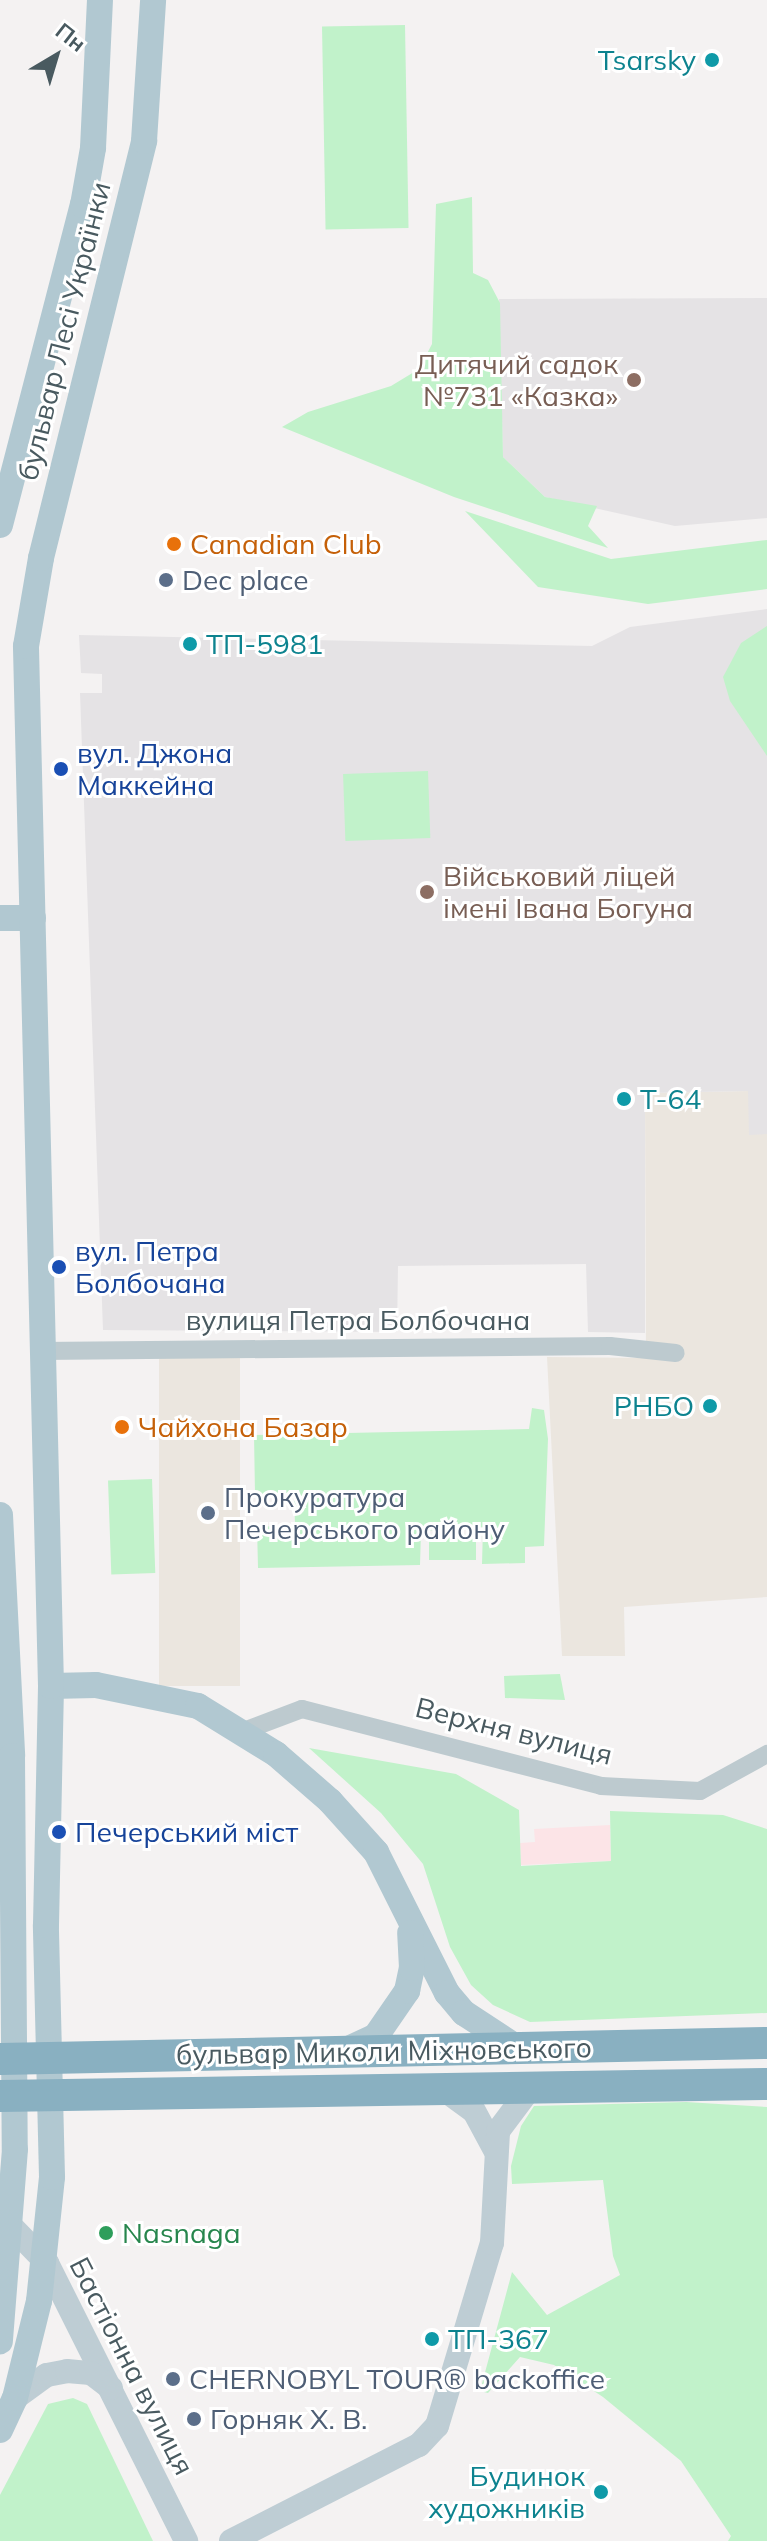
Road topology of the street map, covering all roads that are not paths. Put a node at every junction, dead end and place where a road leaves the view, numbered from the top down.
1 (100, 0) edge
2 (153, 0) edge
3 (0, 525) edge
4 (0, 918) edge
5 (33, 918) junction
6 (40, 1351) junction
7 (676, 1353) dead end
8 (0, 1515) edge
9 (4, 1656) edge
10 (51, 1686) junction
11 (244, 1731) junction
12 (767, 1754) edge
13 (11, 1924) junction
14 (46, 1925) junction
15 (409, 1925) junction
16 (7, 1985) edge
17 (767, 2043) edge
18 (519, 2049) junction
19 (341, 2052) junction
20 (0, 2059) edge
21 (767, 2084) edge
22 (531, 2087) junction
23 (442, 2088) junction
24 (0, 2096) edge
25 (495, 2150) junction
26 (7, 2178) edge
27 (11, 2226) junction
28 (47, 2263) junction
29 (0, 2341) edge
30 (115, 2395) junction
31 (15, 2398) junction
32 (0, 2430) edge
33 (186, 2541) edge
34 (231, 2541) edge

1 - 3 main road, бульвар Лесі Українки
2 - 5 main road, бульвар Лесі Українки
4 - 5 main road
5 - 6 main road, бульвар Лесі Українки
6 - 7 street, вулиця Петра Болбочана
6 - 10 main road, бульвар Лесі Українки
8 - 9 main road
9 - 13 main road
10 - 11 main road
10 - 14 main road, бульвар Лесі Українки
11 - 12 street, Верхня вулиця
11 - 15 main road
13 - 14 main road
13 - 16 main road
14 - 28 main road, бульвар Лесі Українки
15 - 18 main road
15 - 19 main road
16 - 26 main road
17 - 18 highway, бульвар Миколи Міхновського
18 - 19 highway, бульвар Миколи Міхновського
19 - 20 highway, бульвар Миколи Міхновського
21 - 22 highway, бульвар Миколи Міхновського
22 - 23 highway, бульвар Миколи Міхновського
22 - 25 street
23 - 24 highway, бульвар Миколи Міхновського
23 - 25 street
25 - 34 street
26 - 27 main road
27 - 28 street, Бастіонна вулиця
27 - 29 main road
28 - 30 street, Бастіонна вулиця
28 - 31 main road
30 - 31 street
30 - 33 street, Бастіонна вулиця
31 - 32 main road

